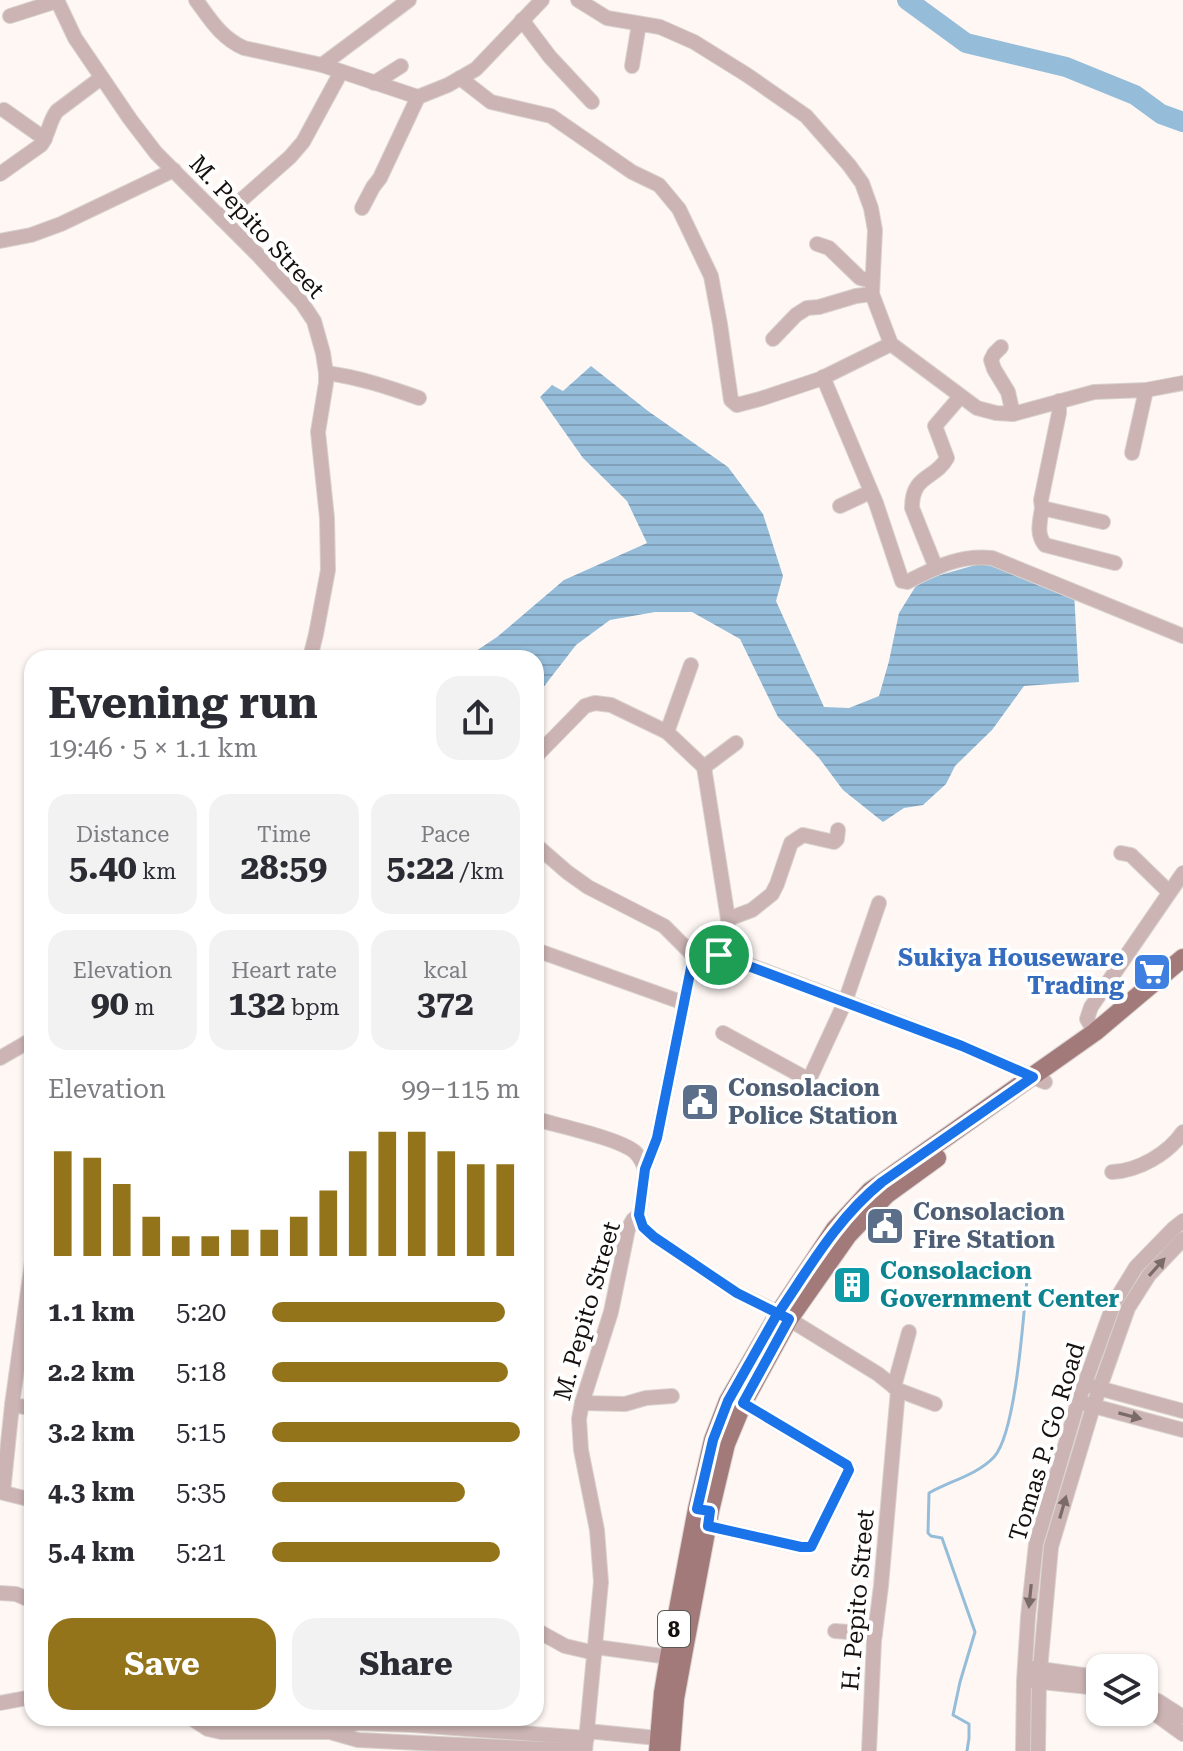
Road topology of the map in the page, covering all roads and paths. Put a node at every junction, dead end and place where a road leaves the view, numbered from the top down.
1 (57, 0) edge
2 (196, 0) edge
3 (409, 0) edge
4 (542, 0) edge
5 (578, 0) edge
6 (10, 16) dead end
7 (522, 20) junction
8 (639, 24) junction
9 (322, 65) junction
10 (401, 66) dead end
11 (632, 66) dead end
12 (341, 72) junction
13 (101, 78) junction
14 (460, 78) junction
15 (374, 83) junction
16 (418, 97) junction
17 (592, 102) dead end
18 (4, 110) dead end
19 (45, 139) junction
20 (174, 170) junction
21 (0, 174) edge
22 (362, 208) dead end
23 (221, 218) junction
24 (0, 241) edge
25 (817, 244) dead end
26 (872, 288) junction
27 (773, 339) dead end
28 (891, 344) junction
29 (1001, 347) dead end
30 (326, 373) junction
31 (823, 377) junction
32 (1183, 383) edge
33 (1146, 390) junction
34 (960, 397) junction
35 (419, 398) dead end
36 (1059, 401) junction
37 (1013, 414) junction
38 (1132, 453) dead end
39 (870, 492) junction
40 (840, 506) dead end
41 (1042, 508) junction
42 (1103, 522) dead end
43 (1115, 563) dead end
44 (936, 568) junction
45 (1183, 636) edge
46 (312, 650) edge
47 (691, 665) dead end
48 (667, 732) junction
49 (736, 743) dead end
50 (544, 748) edge
51 (704, 767) junction
52 (838, 830) dead end
53 (1121, 853) dead end
54 (544, 854) edge
55 (1183, 873) edge
56 (1169, 892) junction
57 (879, 903) dead end
58 (728, 919) junction
59 (544, 953) edge
60 (728, 957) junction
61 (1183, 958) edge
62 (697, 959) junction
63 (1183, 974) edge
64 (845, 1002) junction
65 (684, 1003) junction
66 (1095, 1032) junction
67 (723, 1033) dead end
68 (24, 1044) edge
69 (0, 1058) edge
70 (1039, 1079) junction
71 (544, 1121) edge
72 (1183, 1132) edge
73 (645, 1169) junction
74 (1112, 1172) dead end
75 (639, 1215) junction
76 (1183, 1221) edge
77 (1183, 1239) edge
78 (784, 1316) junction
79 (24, 1329) edge
80 (909, 1332) dead end
81 (1092, 1387) junction
82 (896, 1389) junction
83 (672, 1396) dead end
84 (1078, 1402) junction
85 (582, 1403) junction
86 (743, 1403) junction
87 (935, 1404) dead end
88 (12, 1405) junction
89 (24, 1407) edge
90 (1093, 1407) junction
91 (1183, 1411) edge
92 (1183, 1430) edge
93 (2, 1492) edge
94 (24, 1498) edge
95 (705, 1515) junction
96 (0, 1593) edge
97 (24, 1598) edge
98 (835, 1631) dead end
99 (544, 1634) edge
100 (875, 1634) junction
101 (596, 1650) junction
102 (669, 1657) junction
103 (1032, 1674) junction
104 (1086, 1678) edge
105 (1086, 1686) edge
106 (24, 1698) edge
107 (1158, 1701) edge
108 (0, 1703) edge
109 (1158, 1716) edge
110 (1183, 1717) edge
111 (203, 1726) edge
112 (348, 1726) edge
113 (370, 1726) edge
114 (452, 1726) edge
115 (330, 1732) junction
116 (1183, 1734) edge
117 (369, 1741) junction
118 (586, 1743) edge
119 (665, 1745) edge
120 (869, 1751) edge
121 (1023, 1751) edge
122 (1038, 1751) edge

1 - 6 street
1 - 13 street, M. Pepito Street
2 - 9 street
3 - 9 street
4 - 7 street
5 - 8 street
7 - 14 street
7 - 17 street
8 - 11 street
8 - 26 street
9 - 12 street
10 - 15 street
12 - 15 street
12 - 23 street
13 - 19 street
13 - 20 street, M. Pepito Street
14 - 16 street
14 - 31 street
15 - 16 street
16 - 22 street
18 - 19 street
19 - 21 street
20 - 23 street, M. Pepito Street
20 - 24 street
23 - 30 street, M. Pepito Street
25 - 26 street
26 - 27 street
26 - 28 street
28 - 31 street
28 - 34 street
29 - 37 street
30 - 35 street
30 - 46 street, M. Pepito Street
31 - 39 street
32 - 33 street
33 - 36 street
33 - 38 street
34 - 37 street
34 - 44 street
36 - 37 street
36 - 41 street
39 - 40 street
39 - 44 street
41 - 42 street
41 - 43 street
44 - 45 street
47 - 48 street
48 - 50 street
48 - 51 street
49 - 51 street
51 - 58 street
52 - 58 street
53 - 56 street
54 - 62 street
55 - 56 street
56 - 66 street
57 - 64 street
58 - 60 street
59 - 65 street
60 - 62 street
60 - 64 street
61 - 66 main road, 8
62 - 65 street, M. Pepito Street
63 - 70 main road, 8
64 - 67 street
64 - 70 street
65 - 73 street, M. Pepito Street
66 - 70 main road, 8
68 - 69 street
70 - 78 main road, 8
71 - 73 street
72 - 74 street
73 - 75 street, M. Pepito Street
75 - 78 street
75 - 85 street, M. Pepito Street
76 - 81 street, Tomas P. Go Road
81 -> 77 street, Tomas P. Go Road
78 - 82 street
78 - 86 main road, 8
78 - 95 main road, 8
79 - 88 street
80 - 82 street, H. Pepito Street
81 - 84 street, Tomas P. Go Road
81 - 90 street, Tomas P. Go Road
81 - 91 street
82 - 87 street
82 - 100 street, H. Pepito Street
83 - 85 street
84 - 90 street
84 -> 103 street, Tomas P. Go Road
85 - 101 street, M. Pepito Street
86 - 95 main road, 8
86 - 95 street
88 - 89 street
88 - 93 street
90 -> 92 street
103 -> 90 street, Tomas P. Go Road
93 - 94 street
95 - 102 main road, 8
95 - 119 main road, 8
96 - 97 street
98 - 100 street
99 - 101 street
100 - 120 street, H. Pepito Street
101 - 102 street
101 - 118 street, M. Pepito Street
102 - 119 main road, 8
103 - 104 street
103 - 105 street
103 - 121 street, Tomas P. Go Road
103 - 122 street, Tomas P. Go Road
106 - 108 street
107 - 110 street
109 - 116 street
111 - 115 street
112 - 115 street
113 - 117 street
114 - 118 street
115 - 117 street
117 - 118 street
118 - 119 street

